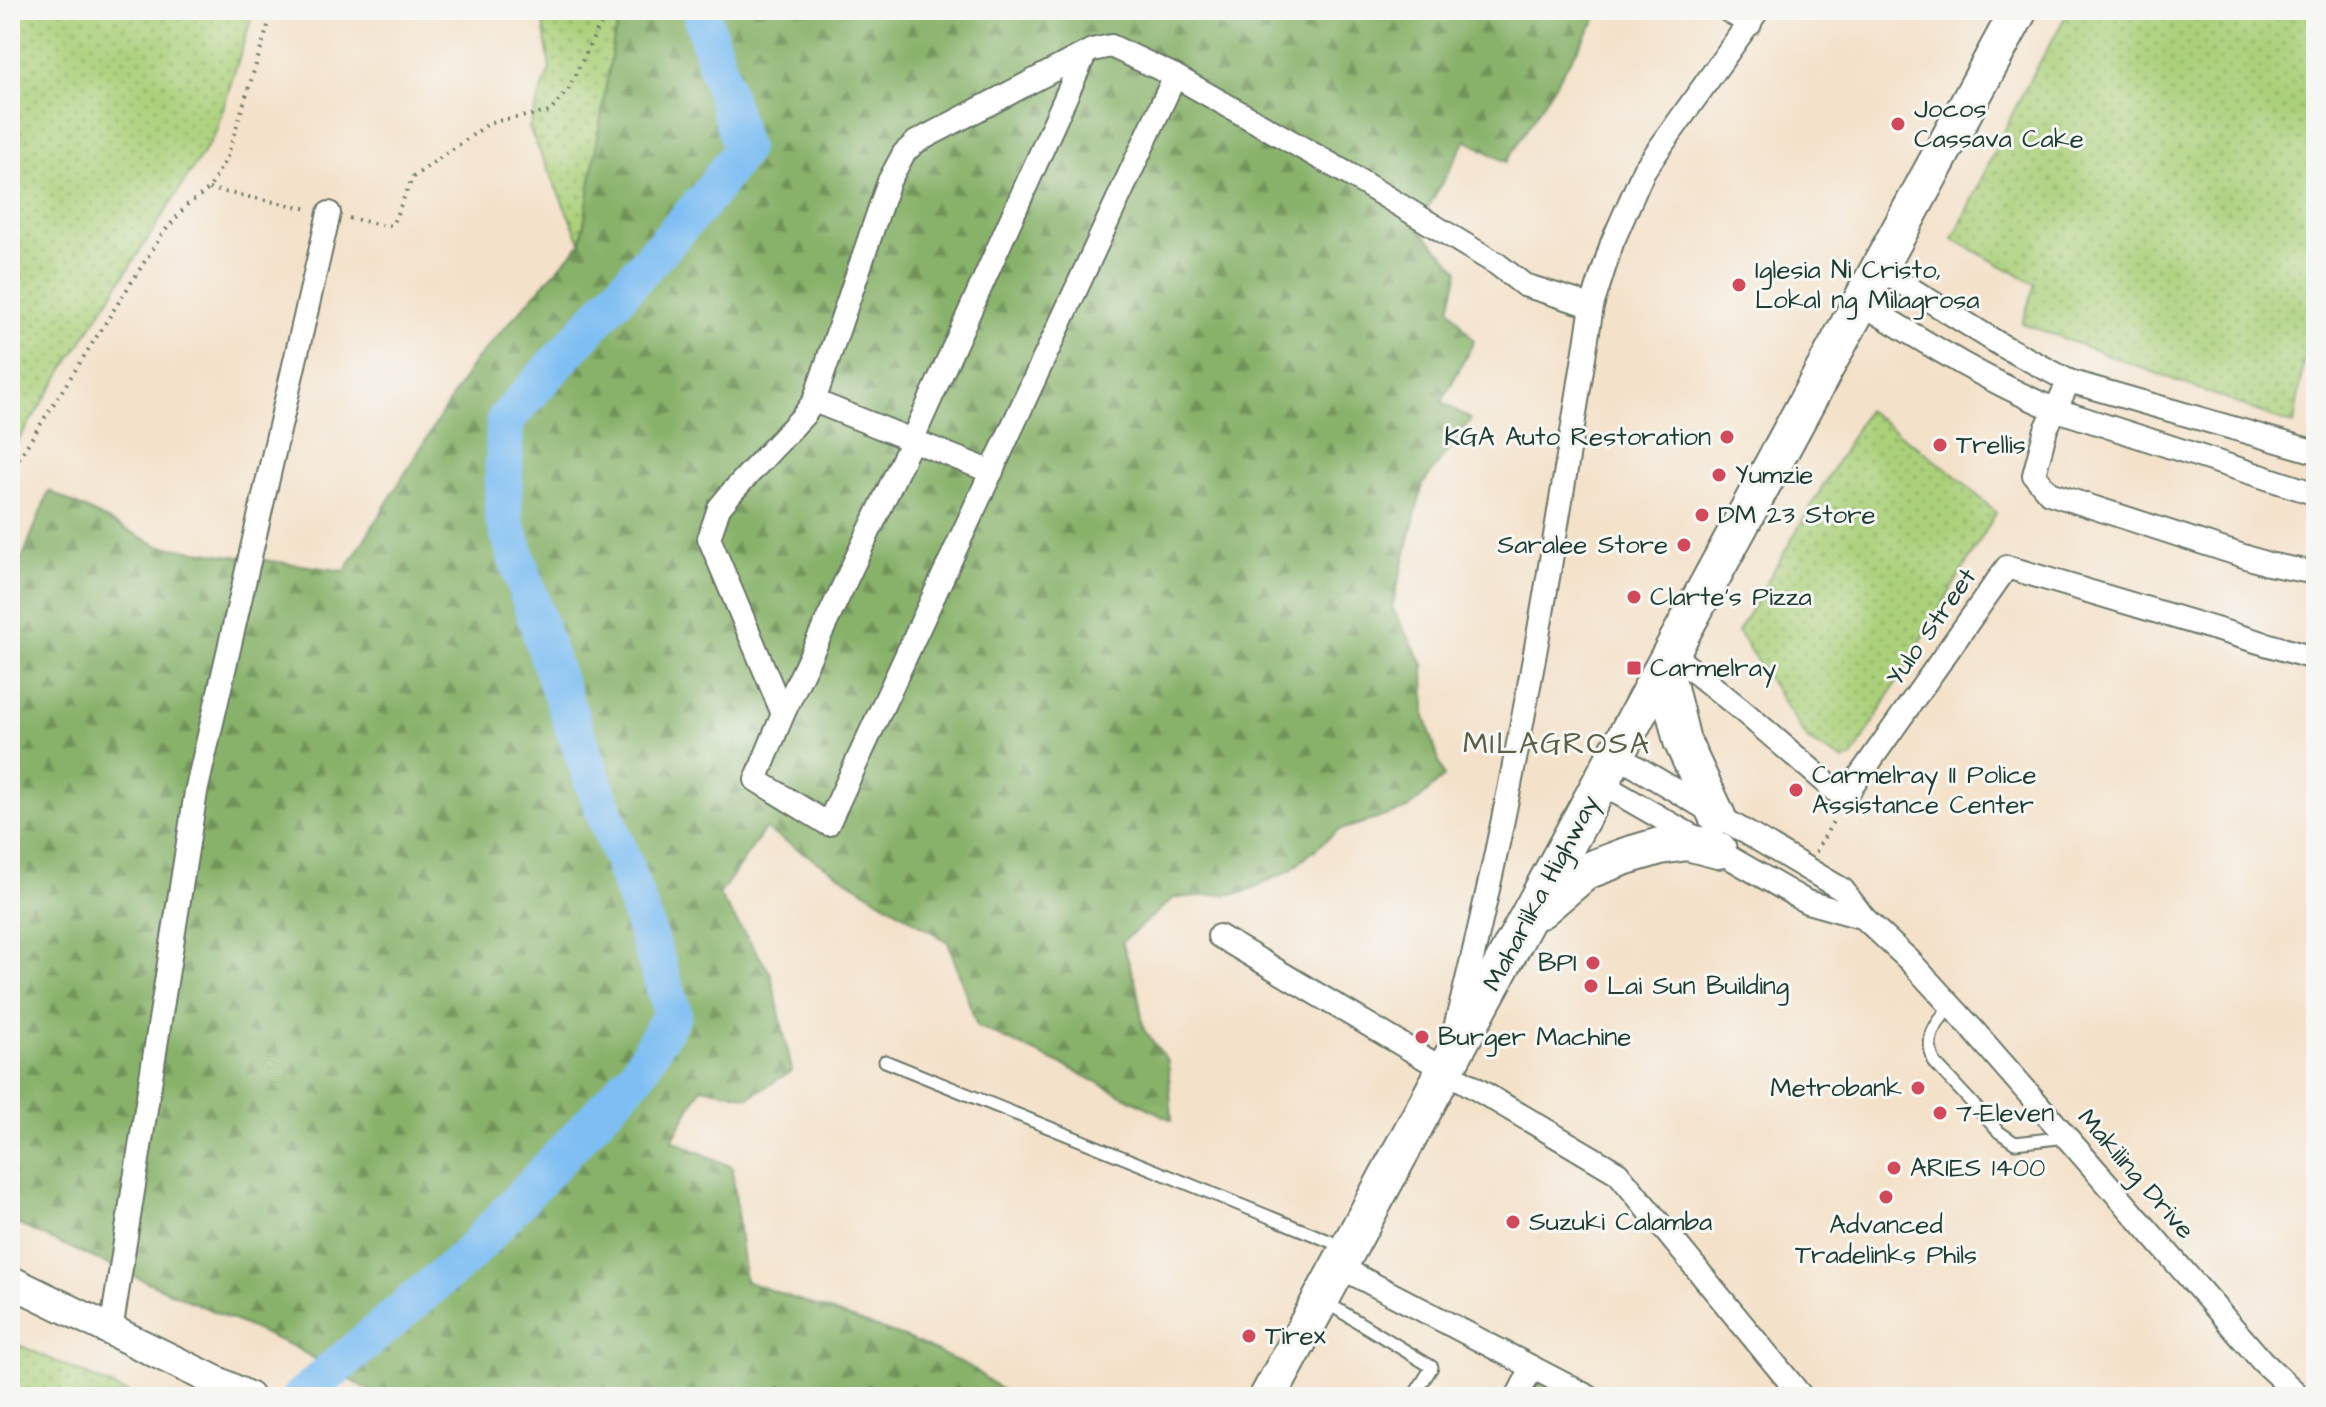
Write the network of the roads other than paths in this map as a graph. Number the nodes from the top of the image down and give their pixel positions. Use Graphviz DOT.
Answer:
graph roads {
  1 [pos="1727,10"];
  2 [pos="2019,10"];
  3 [pos="1754,17"];
  4 [pos="1085,54"];
  5 [pos="1175,76"];
  6 [pos="329,213"];
  7 [pos="1879,269"];
  8 [pos="1859,302"];
  9 [pos="1592,306"];
  10 [pos="2069,381"];
  11 [pos="814,401"];
  12 [pos="2054,409"];
  13 [pos="913,438"];
  14 [pos="2316,452"];
  15 [pos="992,472"];
  16 [pos="2316,494"];
  17 [pos="2316,573"];
  18 [pos="2316,659"];
  19 [pos="1667,660"];
  20 [pos="783,714"];
  21 [pos="1608,769"];
  22 [pos="1717,833"];
  23 [pos="1864,918"];
  24 [pos="1524,923"];
  25 [pos="1219,936"];
  26 [pos="1950,1006"];
  27 [pos="885,1061"];
  28 [pos="1444,1072"];
  29 [pos="2067,1137"];
  30 [pos="1344,1258"];
  31 [pos="10,1281"];
  32 [pos="1320,1299"];
  33 [pos="111,1331"];
  34 [pos="1532,1368"];
  35 [pos="248,1397"];
  36 [pos="1268,1397"];
  37 [pos="1413,1397"];
  38 [pos="1517,1397"];
  39 [pos="1589,1397"];
  40 [pos="1802,1397"];
  41 [pos="2300,1397"];
  1 -- 3 [label="street"];
  2 -- 7 [label="highway, Maharlika Highway"];
  3 -- 9 [label="street"];
  4 -- 5 [label="street"];
  4 -- 11 [label="street"];
  4 -- 13 [label="street"];
  5 -- 9 [label="street"];
  5 -- 15 [label="street"];
  6 -- 33 [label="street"];
  7 -- 8 [label="highway, Maharlika Highway"];
  7 -- 10 [label="street"];
  8 -- 12 [label="street"];
  8 -- 19 [label="highway, Maharlika Highway"];
  9 -- 28 [label="street"];
  10 -- 12 [label="street"];
  10 -- 14 [label="street"];
  11 -- 13 [label="street"];
  11 -- 20 [label="street"];
  12 -- 16 [label="street"];
  12 -- 17 [label="street"];
  13 -- 15 [label="street"];
  13 -- 20 [label="street"];
  15 -- 20 [label="street"];
  18 -- 19 [label="street, Yulo Street"];
  19 -- 21 [label="highway, Maharlika Highway"];
  19 -- 22 [label="highway"];
  21 -- 22 [label="street, Makiling Drive"];
  21 -- 22 [label="street, Makiling Drive"];
  21 -- 24 [label="highway, Maharlika Highway"];
  22 -- 23 [label="street, Makiling Drive"];
  22 -- 23 [label="street, Makiling Drive"];
  22 -- 24 [label="highway"];
  23 -- 26 [label="street, Makiling Drive"];
  24 -- 28 [label="highway, Maharlika Highway"];
  25 -- 28 [label="street"];
  26 -- 29 [label="street, Makiling Drive"];
  26 -- 29 [label="lane"];
  27 -- 30 [label="lane"];
  28 -- 30 [label="highway, Maharlika Highway"];
  28 -- 40 [label="street"];
  29 -- 41 [label="street, Makiling Drive"];
  30 -- 32 [label="highway, Maharlika Highway"];
  30 -- 34 [label="street"];
  31 -- 33 [label="main road"];
  32 -- 36 [label="highway, Maharlika Highway"];
  32 -- 37 [label="lane"];
  33 -- 35 [label="main road"];
  34 -- 38 [label="street"];
  34 -- 39 [label="street"];
}
